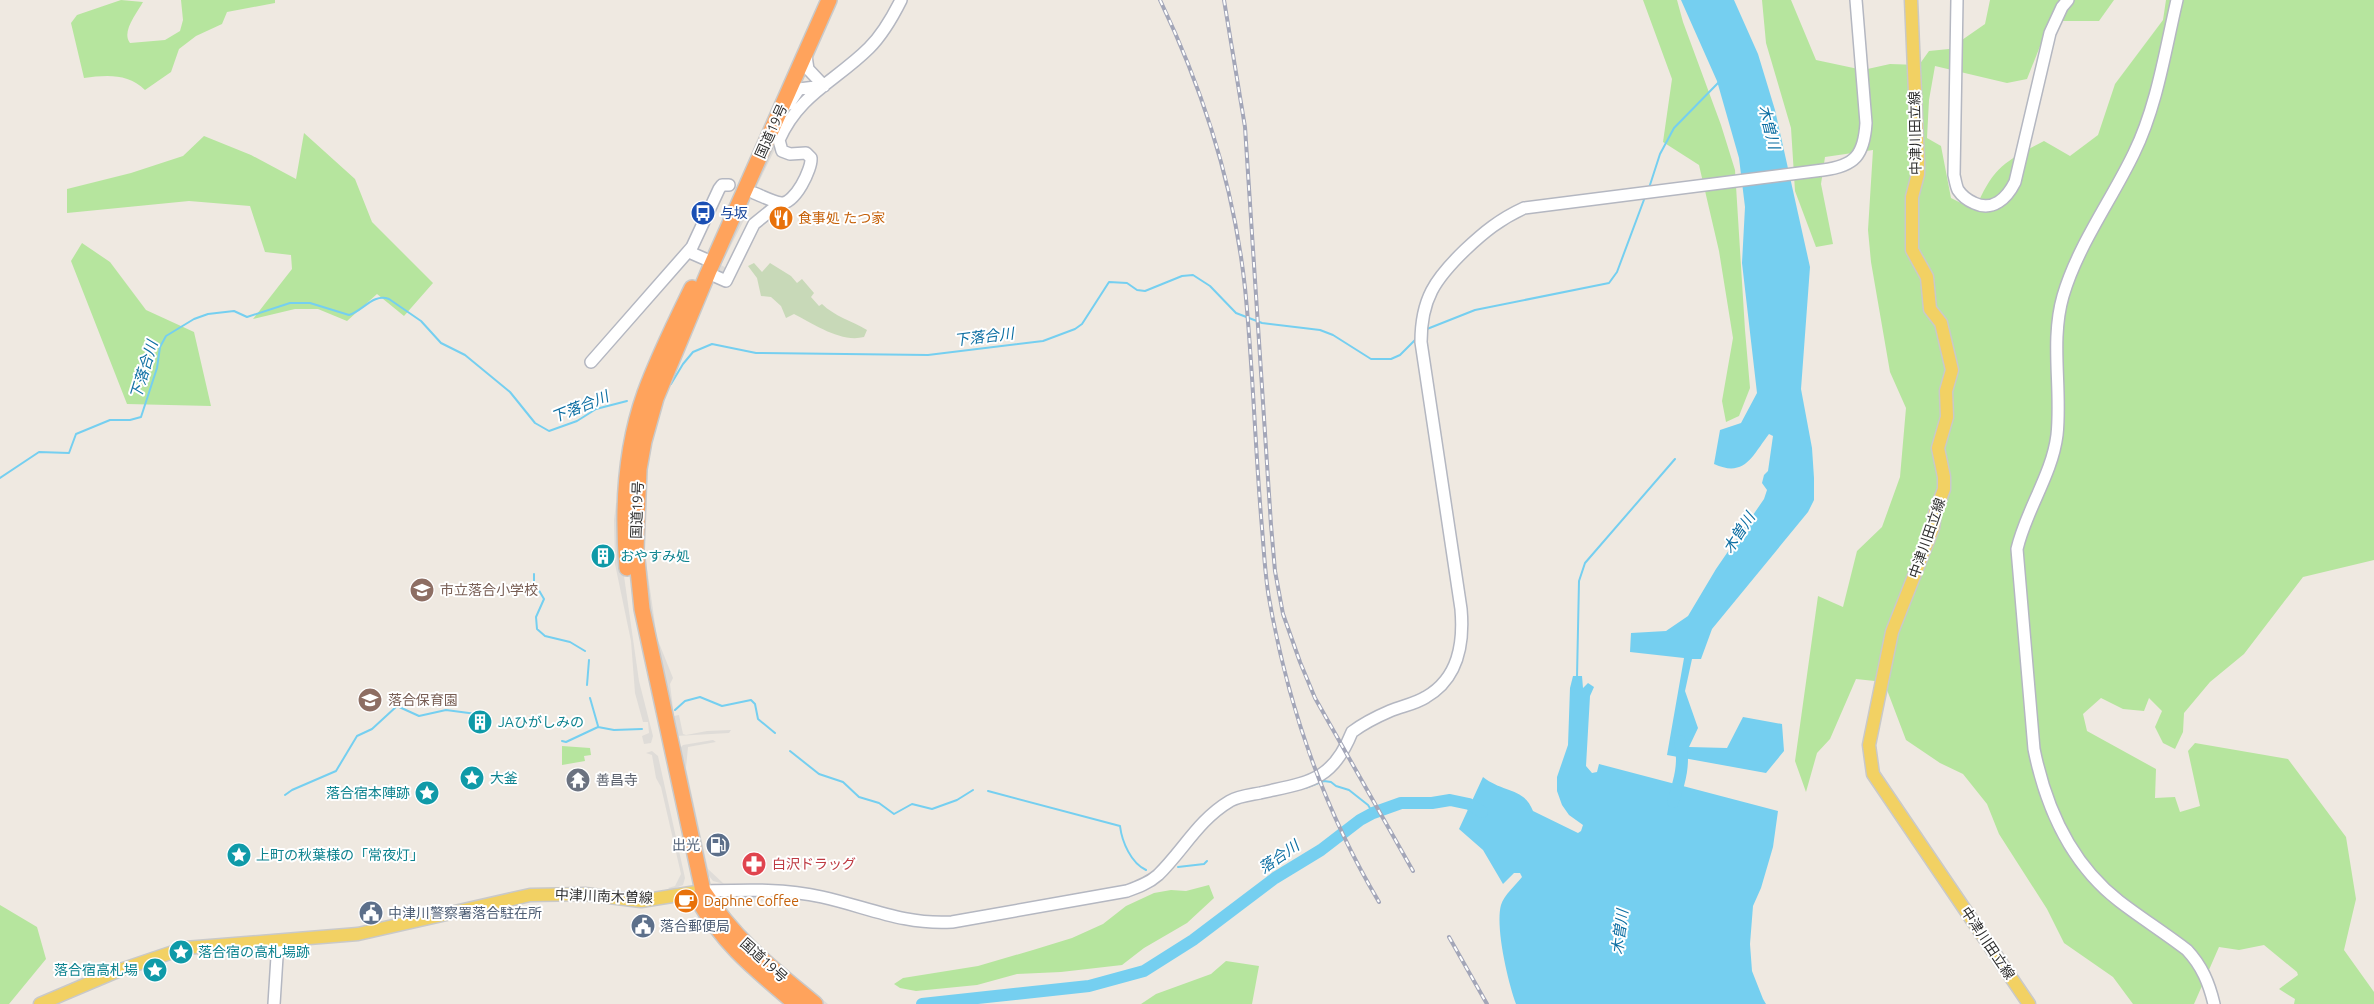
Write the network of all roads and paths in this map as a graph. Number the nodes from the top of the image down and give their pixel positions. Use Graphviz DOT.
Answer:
graph roads {
  1 [pos="820,0"];
  2 [pos="829,0"];
  3 [pos="901,0"];
  4 [pos="1856,0"];
  5 [pos="1911,0"];
  6 [pos="1957,0"];
  7 [pos="2068,0"];
  8 [pos="2177,0"];
  9 [pos="806,56"];
  10 [pos="824,86"];
  11 [pos="780,111"];
  12 [pos="729,185"];
  13 [pos="754,193"];
  14 [pos="780,203"];
  15 [pos="689,252"];
  16 [pos="707,266"];
  17 [pos="591,362"];
  18 [pos="698,892"];
  19 [pos="278,941"];
  20 [pos="814,1003"];
  21 [pos="40,1004"];
  22 [pos="274,1004"];
  23 [pos="796,1004"];
  24 [pos="2029,1004"];
  25 [pos="2214,1004"];
  1 -- 16 [label="highway, 国道19号"];
  2 -- 9 [label="highway, 国道19号"];
  3 -- 10 [label="street"];
  4 -- 18 [label="street"];
  5 -- 24 [label="main road, 中津川田立線"];
  6 -- 7 [label="street"];
  8 -- 25 [label="street"];
  9 -- 10 [label="street"];
  9 -- 11 [label="highway, 国道19号"];
  10 -- 11 [label="street"];
  10 -- 14 [label="street"];
  11 -- 16 [label="highway, 国道19号"];
  12 -- 15 [label="street"];
  13 -- 14 [label="street"];
  14 -- 16 [label="street"];
  15 -- 16 [label="street"];
  15 -- 17 [label="street"];
  16 -- 18 [label="highway, 国道19号"];
  18 -- 19 [label="main road, 中津川南木曽線"];
  18 -- 20 [label="highway, 国道19号"];
  18 -- 23 [label="highway, 国道19号"];
  19 -- 21 [label="main road, 中津川南木曽線"];
  19 -- 22 [label="street"];
}
